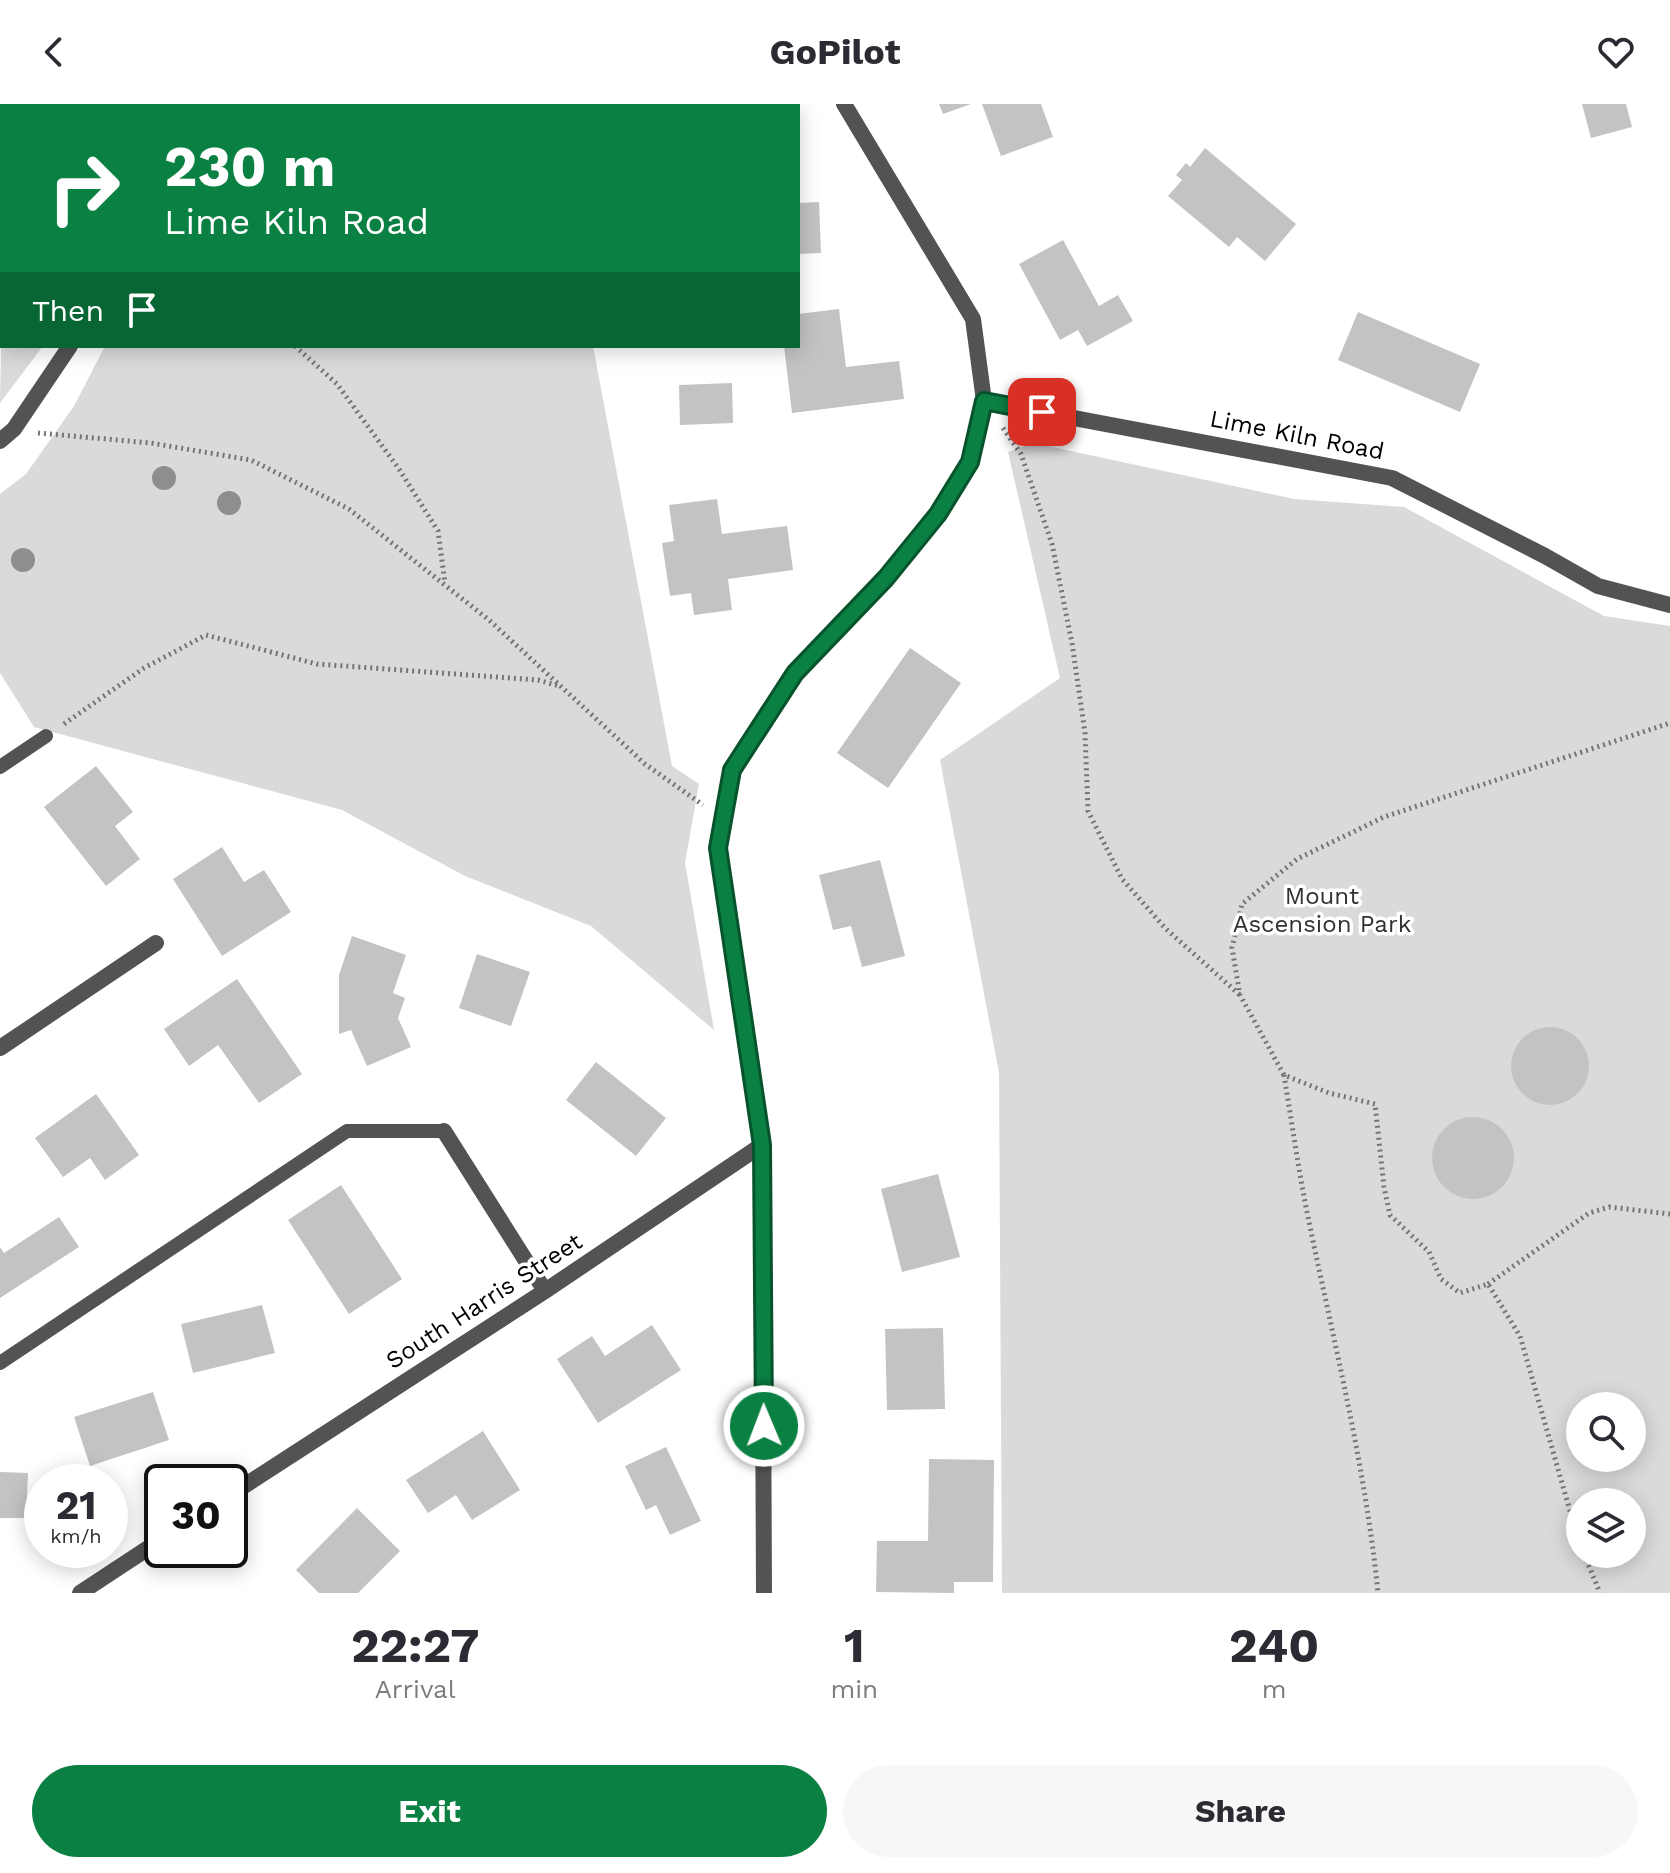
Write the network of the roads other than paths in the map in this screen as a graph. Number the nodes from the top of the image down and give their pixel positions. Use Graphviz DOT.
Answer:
graph roads {
  1 [pos="844,104"];
  2 [pos="69,348"];
  3 [pos="984,401"];
  4 [pos="0,441"];
  5 [pos="1670,605"];
  6 [pos="46,736"];
  7 [pos="0,767"];
  8 [pos="156,943"];
  9 [pos="0,1048"];
  10 [pos="444,1131"];
  11 [pos="762,1145"];
  12 [pos="545,1291"];
  13 [pos="0,1363"];
  14 [pos="248,1483"];
  15 [pos="144,1551"];
  16 [pos="80,1593"];
  17 [pos="764,1593"];
  1 -- 3 [label="street"];
  2 -- 4 [label="street"];
  3 -- 5 [label="street, Lime Kiln Road"];
  3 -- 11 [label="street"];
  6 -- 7 [label="lane"];
  8 -- 9 [label="street"];
  10 -- 12 [label="street"];
  10 -- 13 [label="lane"];
  11 -- 12 [label="street, South Harris Street"];
  11 -- 17 [label="street"];
  12 -- 14 [label="street, South Harris Street"];
  15 -- 16 [label="street"];
}
